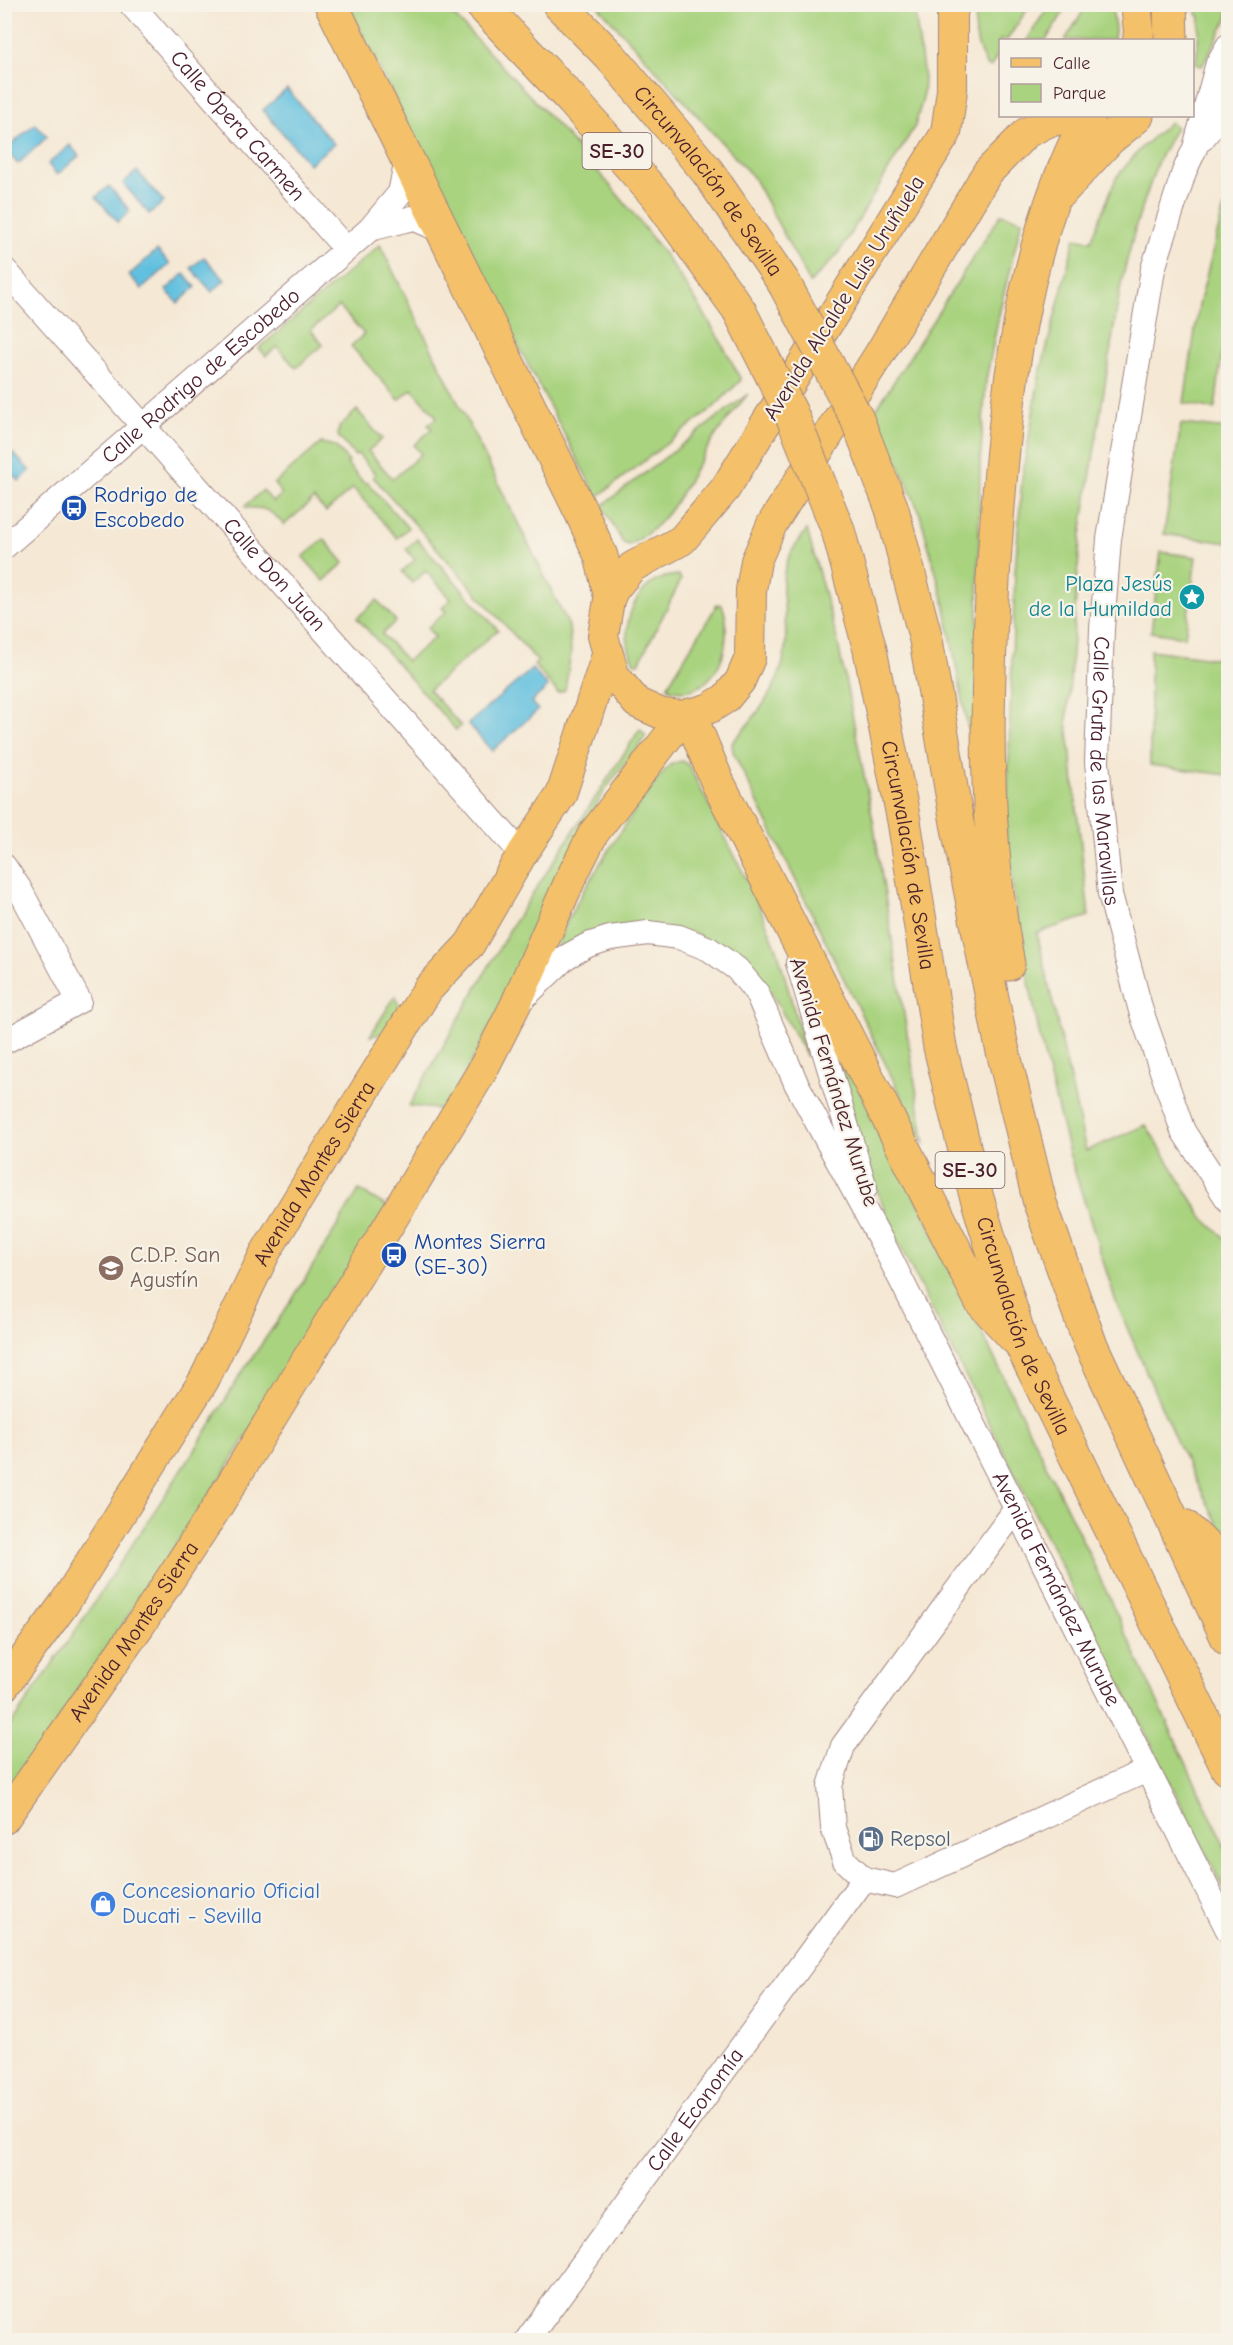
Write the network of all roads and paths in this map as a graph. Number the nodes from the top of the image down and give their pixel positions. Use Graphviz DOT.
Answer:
graph roads {
  1 [pos="131,4"];
  2 [pos="331,4"];
  3 [pos="481,4"];
  4 [pos="560,4"];
  5 [pos="955,4"];
  6 [pos="1170,4"];
  7 [pos="1137,6"];
  8 [pos="1138,39"];
  9 [pos="1171,39"];
  10 [pos="1228,46"];
  11 [pos="1228,106"];
  12 [pos="1072,117"];
  13 [pos="1088,117"];
  14 [pos="1136,117"];
  15 [pos="1195,147"];
  16 [pos="408,156"];
  17 [pos="1053,201"];
  18 [pos="370,229"];
  19 [pos="443,231"];
  20 [pos="345,248"];
  21 [pos="4,269"];
  22 [pos="143,426"];
  23 [pos="4,547"];
  24 [pos="610,594"];
  25 [pos="607,656"];
  26 [pos="687,715"];
  27 [pos="522,854"];
  28 [pos="4,867"];
  29 [pos="784,916"];
  30 [pos="757,993"];
  31 [pos="515,1006"];
  32 [pos="4,1041"];
  33 [pos="1001,1043"];
  34 [pos="1228,1200"];
  35 [pos="885,1248"];
  36 [pos="1022,1346"];
  37 [pos="1165,1507"];
  38 [pos="1016,1509"];
  39 [pos="1228,1576"];
  40 [pos="1228,1639"];
  41 [pos="4,1686"];
  42 [pos="1228,1769"];
  43 [pos="1147,1770"];
  44 [pos="4,1820"];
  45 [pos="864,1879"];
  46 [pos="1228,1930"];
  47 [pos="527,2340"];
  1 -- 20 [label="street, Calle Ópera Carmen"];
  2 -- 16 [label="highway"];
  3 -- 36 [label="highway, Circunvalación de Sevilla / SE-30, bridge"];
  4 -- 33 [label="highway, Circunvalación de Sevilla / SE-30, bridge"];
  5 -- 24 [label="main road, Avenida Alcalde Luis Uruñuela"];
  6 -- 9 [label="highway"];
  7 -- 8 [label="main road"];
  10 -- 15 [label="street"];
  11 -- 15 [label="street"];
  12 -- 26 [label="main road"];
  13 -- 17 [label="highway"];
  14 -- 17 [label="highway"];
  15 -- 34 [label="street, Calle Gruta de las Maravillas"];
  16 -- 18 [label="street, Calle Rodrigo de Escobedo"];
  16 -- 19 [label="highway"];
  17 -- 33 [label="highway"];
  18 -- 19 [label="street, Calle Rodrigo de Escobedo"];
  18 -- 20 [label="street, Calle Rodrigo de Escobedo"];
  19 -- 24 [label="highway"];
  20 -- 22 [label="street, Calle Rodrigo de Escobedo"];
  21 -- 22 [label="street, Calle Don Juan"];
  22 -- 23 [label="street, Calle Rodrigo de Escobedo"];
  22 -- 27 [label="street, Calle Don Juan"];
  24 -- 25 [label="main road"];
  25 -- 26 [label="main road"];
  25 -- 27 [label="main road, Avenida Montes Sierra"];
  26 -- 29 [label="highway"];
  26 -- 31 [label="main road, Avenida Montes Sierra"];
  27 -- 41 [label="main road, Avenida Montes Sierra"];
  28 -- 32 [label="street"];
  29 -- 35 [label="street, Avenida Fernández Murube"];
  29 -- 36 [label="highway"];
  30 -- 31 [label="street, Avenida Montes Sierra"];
  30 -- 35 [label="street, Avenida Fernández Murube"];
  31 -- 44 [label="main road, Avenida Montes Sierra"];
  33 -- 37 [label="highway, Circunvalación de Sevilla / SE-30"];
  35 -- 38 [label="street, Avenida Fernández Murube"];
  36 -- 42 [label="highway, Circunvalación de Sevilla / SE-30"];
  37 -- 39 [label="highway"];
  37 -- 40 [label="highway, Circunvalación de Sevilla / SE-30"];
  38 -- 43 [label="street, Avenida Fernández Murube"];
  38 -- 45 [label="street"];
  43 -- 45 [label="street"];
  43 -- 46 [label="street, Avenida Fernández Murube"];
  45 -- 47 [label="street, Calle Economía"];
}
